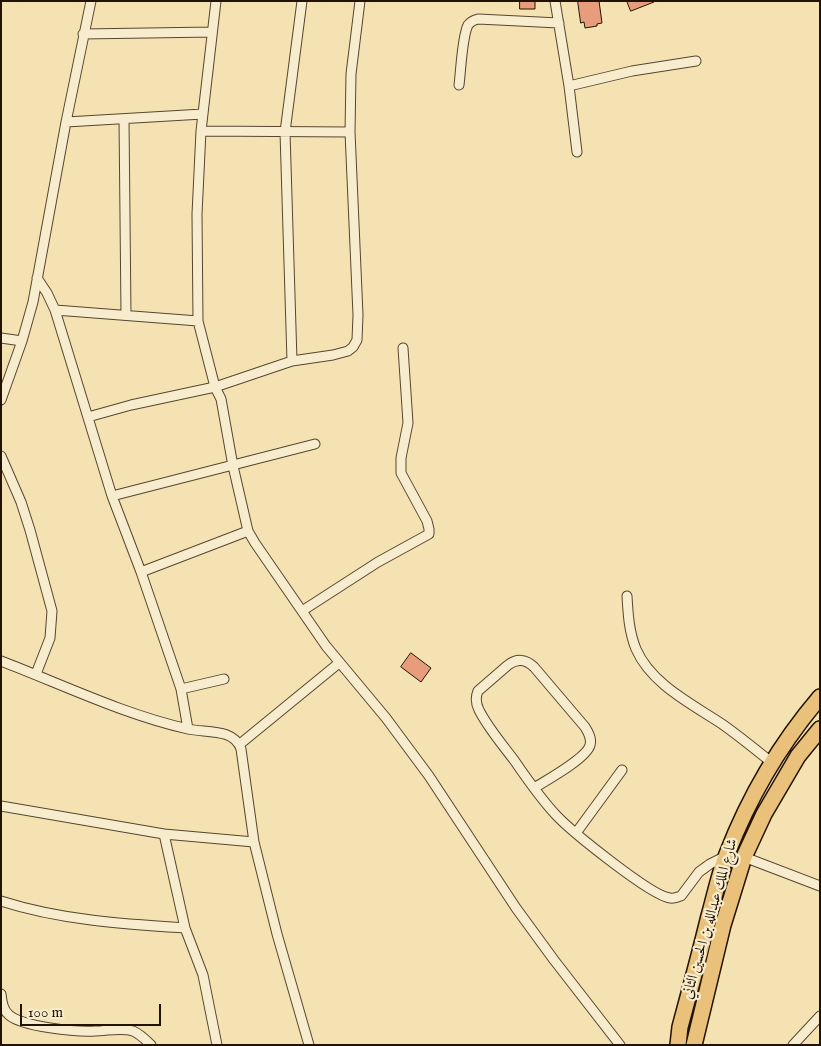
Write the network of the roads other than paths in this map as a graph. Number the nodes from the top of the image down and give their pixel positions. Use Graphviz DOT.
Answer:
graph roads {
  1 [pos="90,1"];
  2 [pos="216,1"];
  3 [pos="302,1"];
  4 [pos="360,1"];
  5 [pos="555,1"];
  6 [pos="559,23"];
  7 [pos="212,32"];
  8 [pos="83,34"];
  9 [pos="696,61"];
  10 [pos="459,85"];
  11 [pos="569,86"];
  12 [pos="203,114"];
  13 [pos="124,119"];
  14 [pos="66,122"];
  15 [pos="201,131"];
  16 [pos="285,132"];
  17 [pos="350,132"];
  18 [pos="577,152"];
  19 [pos="37,278"];
  20 [pos="55,310"];
  21 [pos="126,315"];
  22 [pos="198,321"];
  23 [pos="1,338"];
  24 [pos="22,341"];
  25 [pos="403,348"];
  26 [pos="292,361"];
  27 [pos="215,387"];
  28 [pos="1,400"];
  29 [pos="88,417"];
  30 [pos="314,444"];
  31 [pos="1,456"];
  32 [pos="233,466"];
  33 [pos="112,496"];
  34 [pos="248,531"];
  35 [pos="141,572"];
  36 [pos="627,596"];
  37 [pos="302,611"];
  38 [pos="1,660"];
  39 [pos="339,662"];
  40 [pos="36,674"];
  41 [pos="224,678"];
  42 [pos="181,689"];
  43 [pos="820,698"];
  44 [pos="188,729"];
  45 [pos="820,729"];
  46 [pos="240,744"];
  47 [pos="771,762"];
  48 [pos="622,770"];
  49 [pos="534,788"];
  50 [pos="1,806"];
  51 [pos="164,834"];
  52 [pos="576,834"];
  53 [pos="254,842"];
  54 [pos="726,856"];
  55 [pos="744,857"];
  56 [pos="820,886"];
  57 [pos="1,901"];
  58 [pos="185,928"];
  59 [pos="1,994"];
  60 [pos="820,1016"];
  61 [pos="151,1045"];
  62 [pos="217,1045"];
  63 [pos="309,1045"];
  64 [pos="620,1045"];
  65 [pos="678,1045"];
  66 [pos="694,1045"];
  67 [pos="793,1045"];
  1 -- 8 [label="street"];
  2 -- 7 [label="street"];
  3 -- 16 [label="street"];
  4 -- 17 [label="street"];
  5 -- 6 [label="street"];
  6 -- 10 [label="street"];
  6 -- 11 [label="street"];
  7 -- 8 [label="street"];
  7 -- 12 [label="street"];
  8 -- 14 [label="street"];
  9 -- 11 [label="street"];
  11 -- 18 [label="street"];
  12 -- 13 [label="street"];
  12 -- 15 [label="street"];
  13 -- 14 [label="street"];
  13 -- 21 [label="street"];
  14 -- 19 [label="street"];
  15 -- 16 [label="street"];
  15 -- 22 [label="street"];
  16 -- 17 [label="street"];
  16 -- 26 [label="street"];
  17 -- 26 [label="street"];
  19 -- 20 [label="street"];
  19 -- 24 [label="street"];
  20 -- 21 [label="street"];
  20 -- 29 [label="street"];
  21 -- 22 [label="street"];
  22 -- 27 [label="street"];
  23 -- 24 [label="street"];
  24 -- 28 [label="street"];
  25 -- 37 [label="street"];
  26 -- 27 [label="street"];
  27 -- 29 [label="street"];
  27 -- 32 [label="street"];
  29 -- 33 [label="street"];
  30 -- 32 [label="street"];
  31 -- 40 [label="street"];
  32 -- 33 [label="street"];
  32 -- 34 [label="street"];
  33 -- 35 [label="street"];
  34 -- 35 [label="street"];
  34 -- 37 [label="street"];
  35 -- 42 [label="street"];
  36 -- 47 [label="street"];
  37 -- 39 [label="street"];
  38 -- 40 [label="street"];
  39 -- 46 [label="street"];
  39 -- 64 [label="street"];
  40 -- 44 [label="street"];
  41 -- 42 [label="street"];
  42 -- 44 [label="street"];
  43 -- 47 [label="highway, شارع الملك عبدالله بن الحسين الثاني"];
  44 -- 46 [label="street"];
  45 -- 55 [label="highway, شارع الملك عبدالله بن الحسين الثاني"];
  46 -- 53 [label="street"];
  47 -- 54 [label="highway, شارع الملك عبدالله بن الحسين الثاني"];
  48 -- 52 [label="street"];
  49 -- 49 [label="street"];
  49 -- 52 [label="street"];
  50 -- 51 [label="street"];
  51 -- 53 [label="street"];
  51 -- 58 [label="street"];
  52 -- 54 [label="street"];
  53 -- 63 [label="street"];
  54 -- 65 [label="highway, شارع الملك عبدالله بن الحسين الثاني"];
  55 -- 56 [label="street"];
  55 -- 66 [label="highway, شارع الملك عبدالله بن الحسين الثاني"];
  57 -- 58 [label="street"];
  58 -- 62 [label="street"];
  59 -- 61 [label="street"];
  60 -- 67 [label="street"];
}
